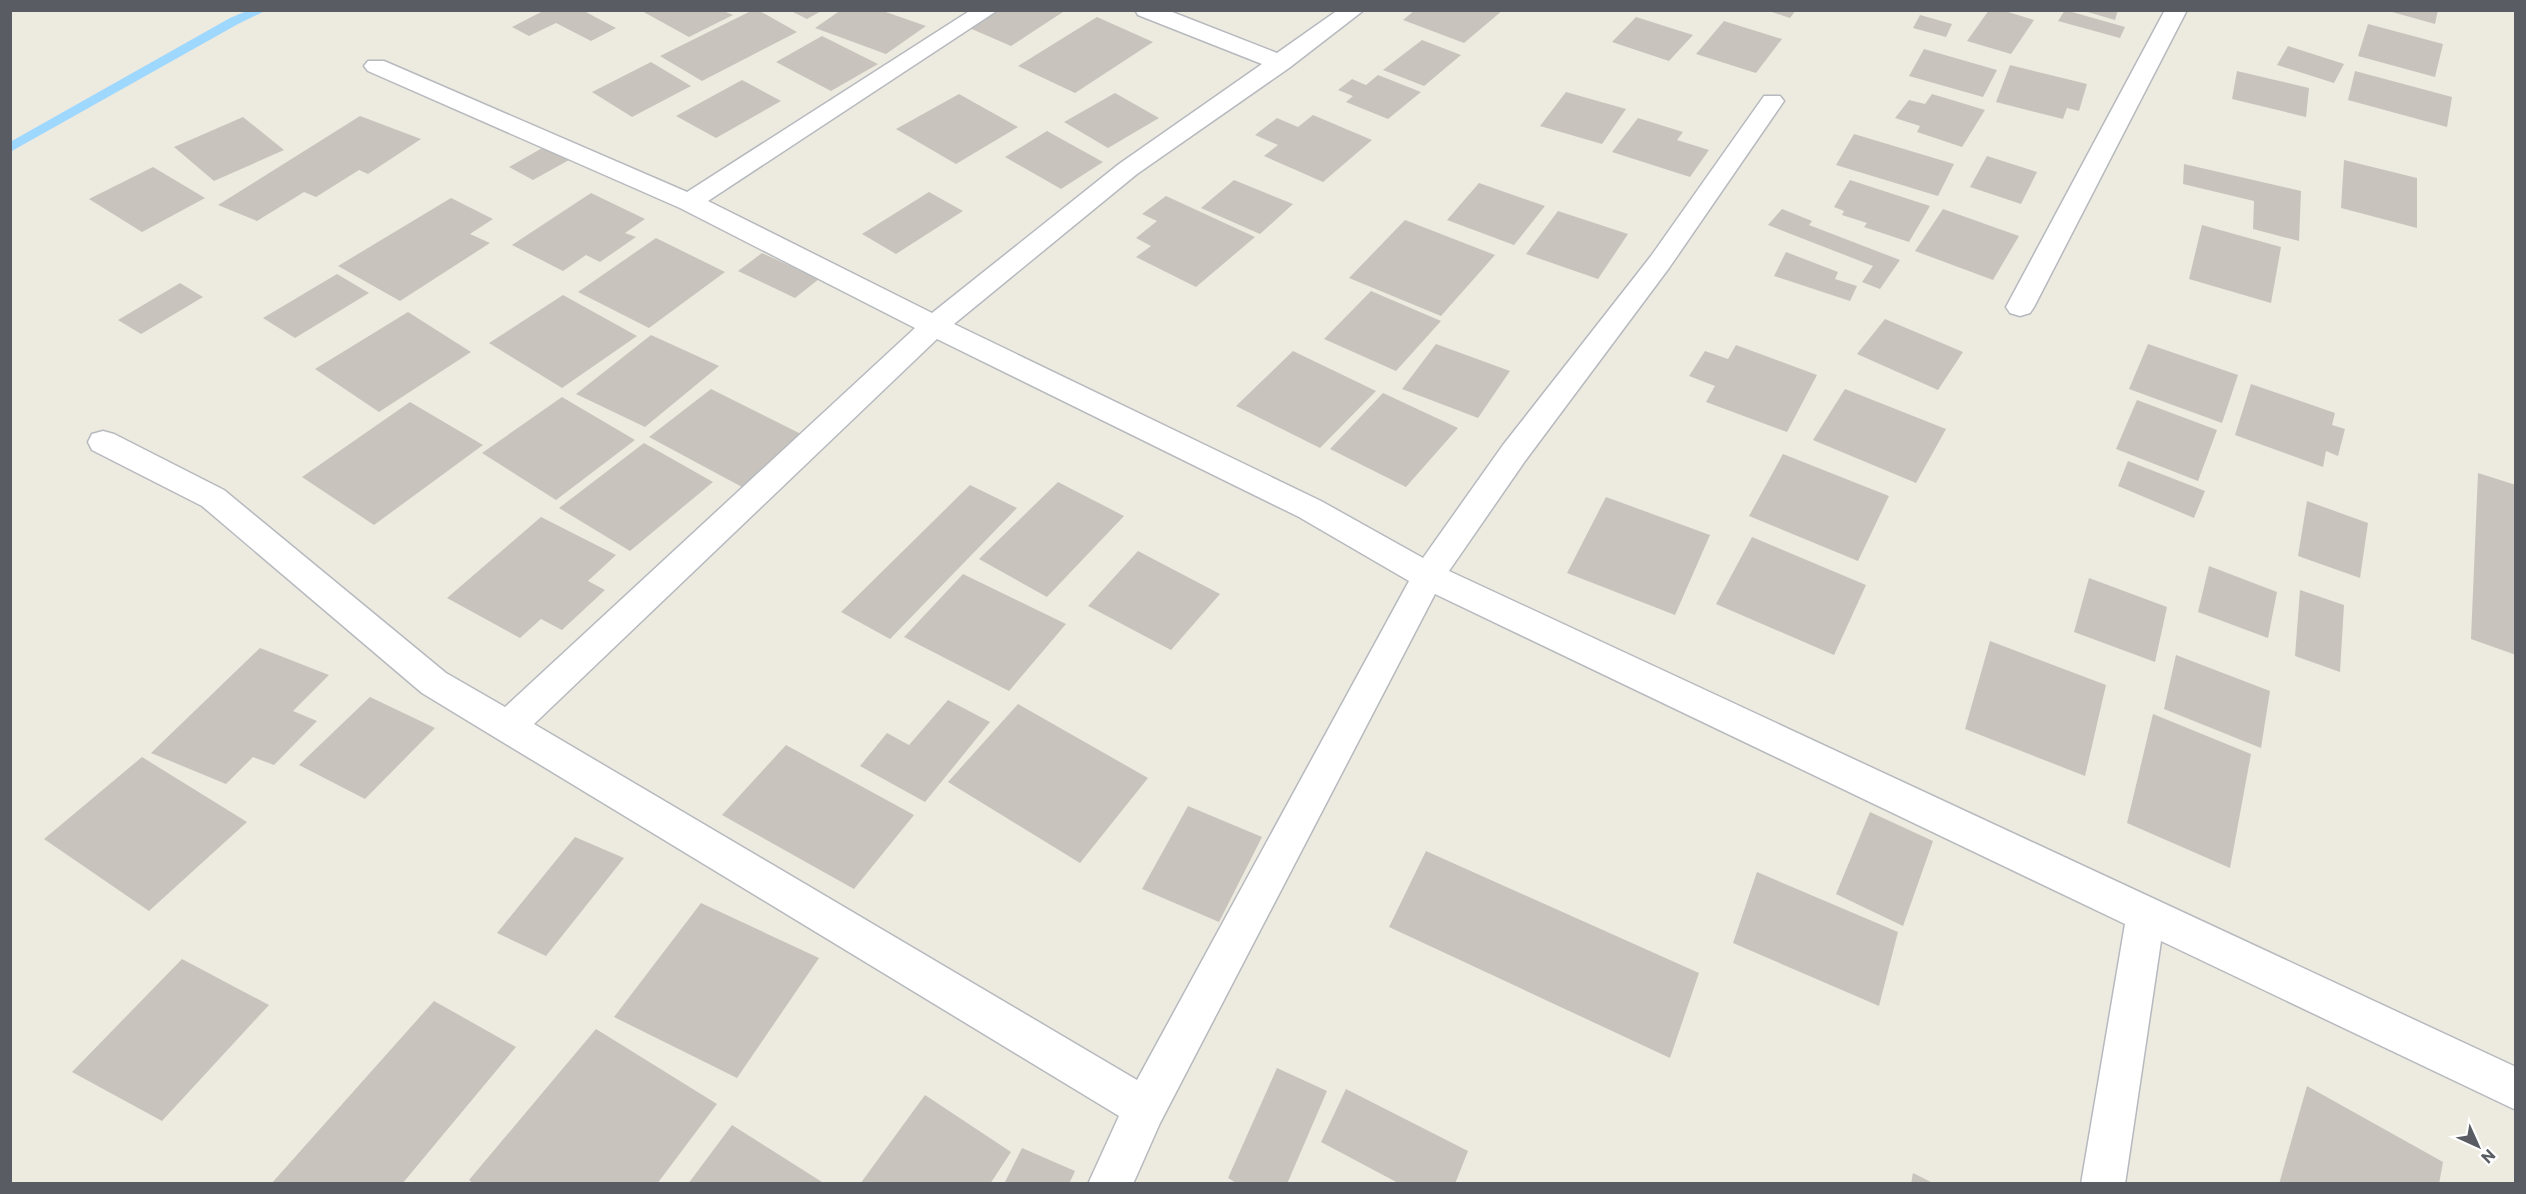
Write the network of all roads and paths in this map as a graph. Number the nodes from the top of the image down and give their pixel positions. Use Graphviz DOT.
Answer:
graph roads {
  1 [pos="987,10"];
  2 [pos="1146,10"];
  3 [pos="1353,10"];
  4 [pos="2176,10"];
  5 [pos="1281,63"];
  6 [pos="376,66"];
  7 [pos="1772,101"];
  8 [pos="689,202"];
  9 [pos="2020,307"];
  10 [pos="934,326"];
  11 [pos="103,442"];
  12 [pos="1428,576"];
  13 [pos="506,728"];
  14 [pos="2146,915"];
  15 [pos="2516,1089"];
  16 [pos="1145,1108"];
  17 [pos="1110,1184"];
  18 [pos="2103,1184"];
  1 -- 8 [label="street"];
  2 -- 5 [label="street"];
  3 -- 5 [label="street"];
  4 -- 9 [label="street"];
  5 -- 10 [label="street"];
  6 -- 8 [label="street"];
  7 -- 12 [label="street"];
  8 -- 10 [label="street"];
  10 -- 12 [label="street"];
  10 -- 13 [label="street"];
  11 -- 13 [label="street"];
  12 -- 14 [label="street"];
  12 -- 16 [label="street"];
  13 -- 16 [label="street"];
  14 -- 15 [label="street"];
  14 -- 18 [label="street"];
  16 -- 17 [label="street"];
}
